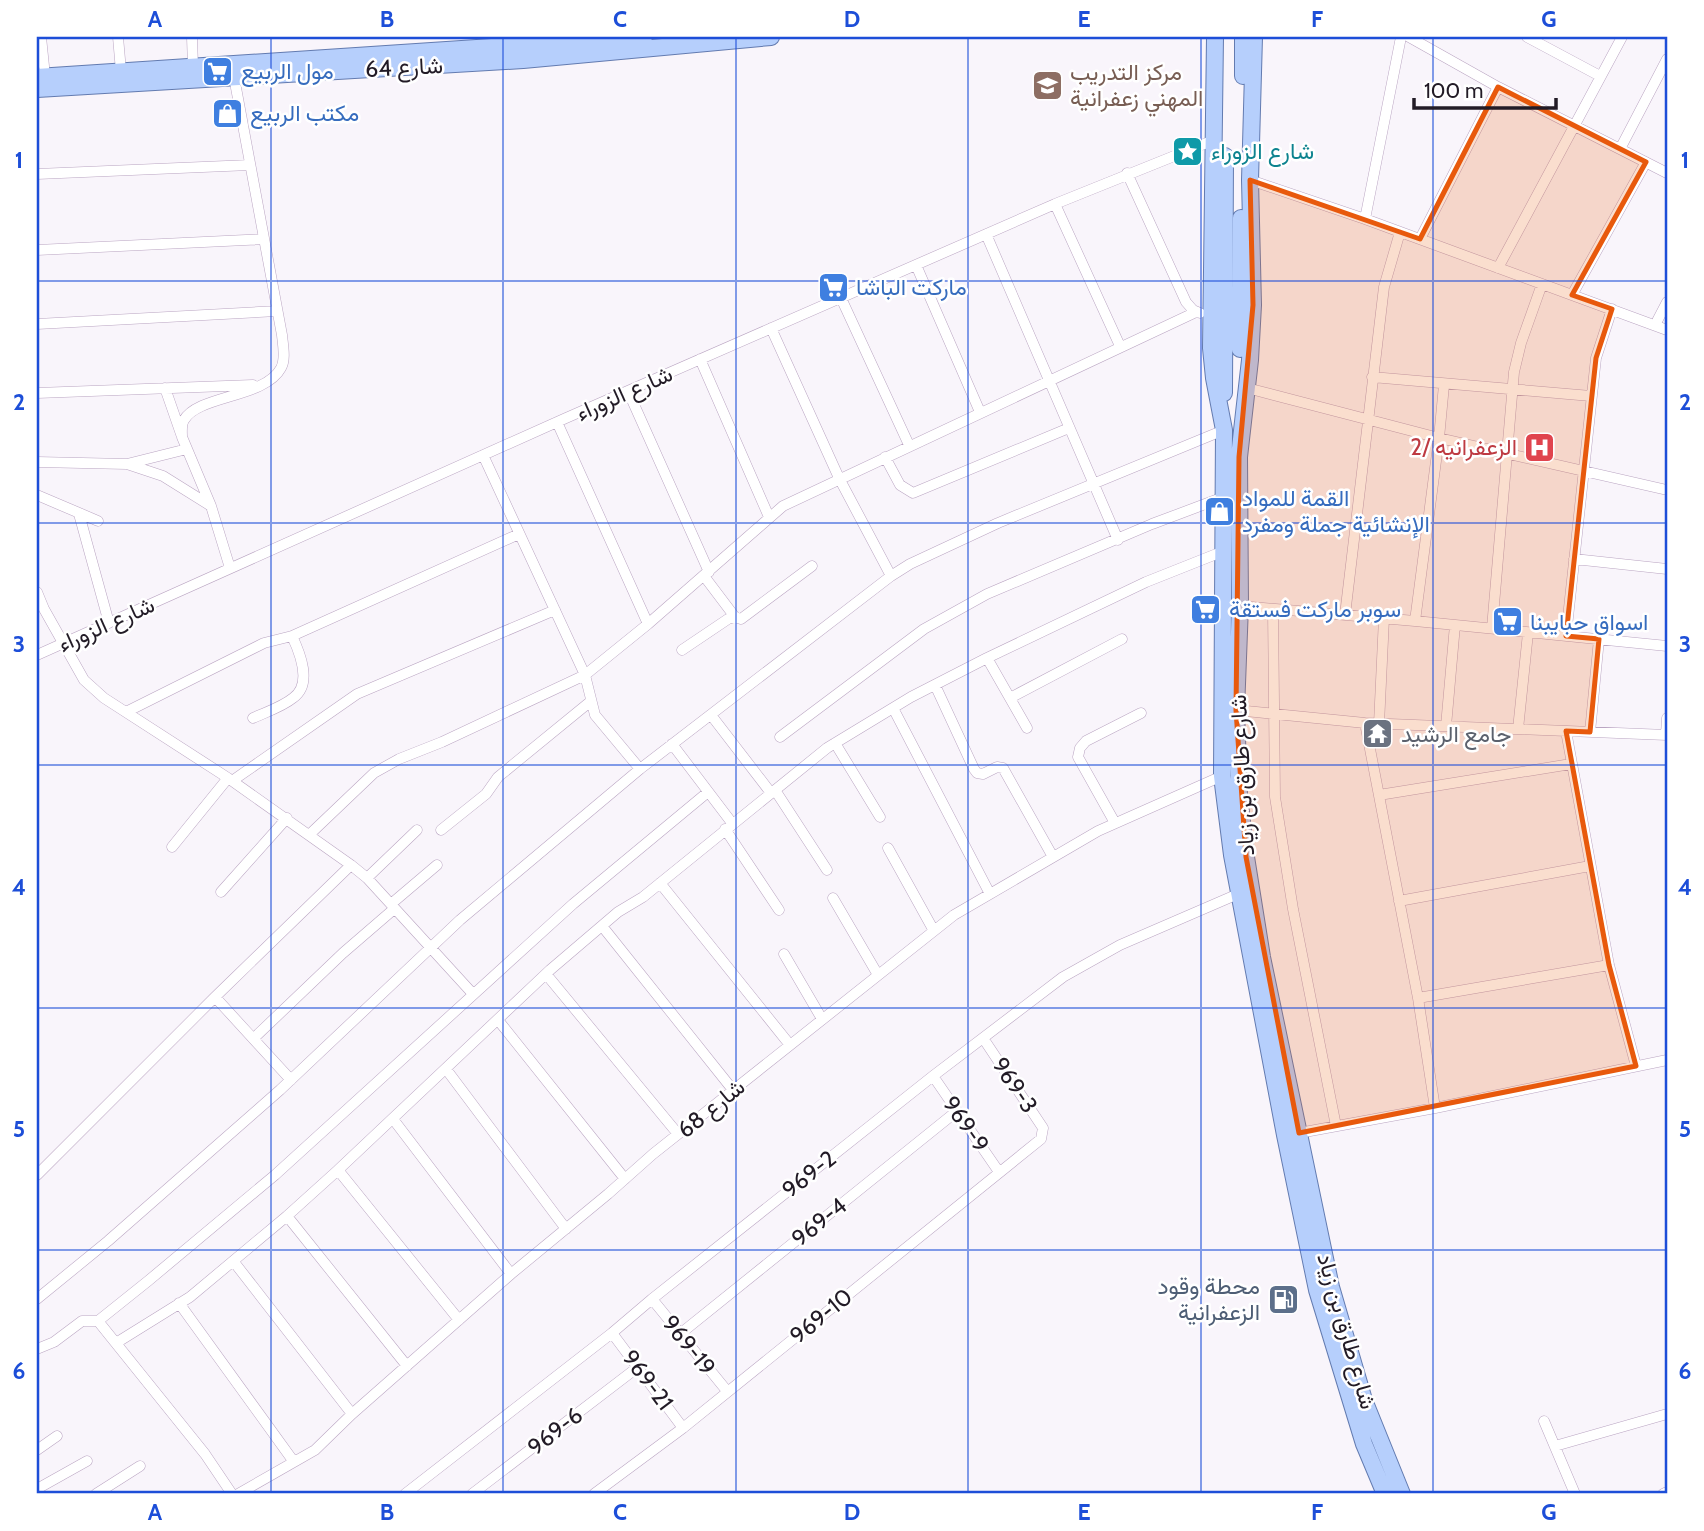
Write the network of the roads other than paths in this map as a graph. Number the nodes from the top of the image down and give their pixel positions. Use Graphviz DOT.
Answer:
graph roads {
  1 [pos="41,37"];
  2 [pos="118,37"];
  3 [pos="192,37"];
  4 [pos="644,37"];
  5 [pos="771,37"];
  6 [pos="1222,37"];
  7 [pos="1247,37"];
  8 [pos="1401,37"];
  9 [pos="1409,37"];
  10 [pos="1527,37"];
  11 [pos="1622,37"];
  12 [pos="595,39"];
  13 [pos="490,43"];
  14 [pos="1667,60"];
  15 [pos="193,67"];
  16 [pos="121,71"];
  17 [pos="1600,76"];
  18 [pos="234,77"];
  19 [pos="39,81"];
  20 [pos="1498,87"];
  21 [pos="1574,126"];
  22 [pos="1214,140"];
  23 [pos="1620,149"];
  24 [pos="1646,162"];
  25 [pos="250,165"];
  26 [pos="1127,173"];
  27 [pos="1667,173"];
  28 [pos="37,174"];
  29 [pos="1250,180"];
  30 [pos="1055,204"];
  31 [pos="1365,219"];
  32 [pos="1401,232"];
  33 [pos="986,234"];
  34 [pos="264,239"];
  35 [pos="1420,239"];
  36 [pos="37,250"];
  37 [pos="916,265"];
  38 [pos="1498,268"];
  39 [pos="1542,284"];
  40 [pos="1572,295"];
  41 [pos="841,298"];
  42 [pos="1667,302"];
  43 [pos="1612,309"];
  44 [pos="277,311"];
  45 [pos="1204,314"];
  46 [pos="37,324"];
  47 [pos="1655,325"];
  48 [pos="771,328"];
  49 [pos="1667,330"];
  50 [pos="1120,346"];
  51 [pos="700,359"];
  52 [pos="1371,377"];
  53 [pos="1049,379"];
  54 [pos="262,385"];
  55 [pos="1444,385"];
  56 [pos="165,388"];
  57 [pos="1247,388"];
  58 [pos="628,391"];
  59 [pos="1514,391"];
  60 [pos="37,393"];
  61 [pos="1591,396"];
  62 [pos="980,412"];
  63 [pos="1367,418"];
  64 [pos="557,422"];
  65 [pos="1069,428"];
  66 [pos="1224,430"];
  67 [pos="181,436"];
  68 [pos="1439,438"];
  69 [pos="909,445"];
  70 [pos="187,449"];
  71 [pos="1509,453"];
  72 [pos="483,455"];
  73 [pos="885,457"];
  74 [pos="1240,457"];
  75 [pos="37,461"];
  76 [pos="127,464"];
  77 [pos="1583,470"];
  78 [pos="839,478"];
  79 [pos="1093,484"];
  80 [pos="1667,490"];
  81 [pos="37,495"];
  82 [pos="1224,497"];
  83 [pos="211,506"];
  84 [pos="79,514"];
  85 [pos="769,517"];
  86 [pos="98,521"];
  87 [pos="519,534"];
  88 [pos="1118,540"];
  89 [pos="1224,551"];
  90 [pos="1574,559"];
  91 [pos="812,566"];
  92 [pos="230,568"];
  93 [pos="1667,569"];
  94 [pos="707,574"];
  95 [pos="891,576"];
  96 [pos="37,592"];
  97 [pos="1240,606"];
  98 [pos="1273,609"];
  99 [pos="555,610"];
  100 [pos="1345,615"];
  101 [pos="735,617"];
  102 [pos="1384,618"];
  103 [pos="1415,621"];
  104 [pos="109,623"];
  105 [pos="648,624"];
  106 [pos="1455,625"];
  107 [pos="1492,628"];
  108 [pos="1528,633"];
  109 [pos="292,636"];
  110 [pos="1566,636"];
  111 [pos="1122,639"];
  112 [pos="1599,639"];
  113 [pos="63,643"];
  114 [pos="1667,646"];
  115 [pos="682,650"];
  116 [pos="37,655"];
  117 [pos="987,658"];
  118 [pos="585,675"];
  119 [pos="935,685"];
  120 [pos="1010,698"];
  121 [pos="591,701"];
  122 [pos="893,708"];
  123 [pos="1236,710"];
  124 [pos="126,712"];
  125 [pos="1141,713"];
  126 [pos="1274,714"];
  127 [pos="711,715"];
  128 [pos="253,718"];
  129 [pos="1667,718"];
  130 [pos="1365,723"];
  131 [pos="1379,724"];
  132 [pos="1446,726"];
  133 [pos="1027,728"];
  134 [pos="1518,729"];
  135 [pos="1566,731"];
  136 [pos="1590,732"];
  137 [pos="1667,735"];
  138 [pos="780,737"];
  139 [pos="835,743"];
  140 [pos="672,744"];
  141 [pos="1571,764"];
  142 [pos="640,769"];
  143 [pos="1222,776"];
  144 [pos="230,780"];
  145 [pos="773,791"];
  146 [pos="708,792"];
  147 [pos="1379,795"];
  148 [pos="880,817"];
  149 [pos="287,818"];
  150 [pos="1115,823"];
  151 [pos="729,826"];
  152 [pos="416,830"];
  153 [pos="441,830"];
  154 [pos="310,834"];
  155 [pos="172,847"];
  156 [pos="888,848"];
  157 [pos="1053,857"];
  158 [pos="351,865"];
  159 [pos="437,865"];
  160 [pos="1590,866"];
  161 [pos="827,870"];
  162 [pos="367,878"];
  163 [pos="660,883"];
  164 [pos="221,892"];
  165 [pos="990,894"];
  166 [pos="1238,894"];
  167 [pos="834,898"];
  168 [pos="1399,901"];
  169 [pos="393,907"];
  170 [pos="779,911"];
  171 [pos="602,926"];
  172 [pos="934,931"];
  173 [pos="431,948"];
  174 [pos="784,954"];
  175 [pos="1609,965"];
  176 [pos="546,974"];
  177 [pos="878,975"];
  178 [pos="473,993"];
  179 [pos="215,997"];
  180 [pos="1418,998"];
  181 [pos="822,1019"];
  182 [pos="498,1020"];
  183 [pos="254,1038"];
  184 [pos="983,1038"];
  185 [pos="790,1045"];
  186 [pos="1667,1060"];
  187 [pos="1636,1066"];
  188 [pos="446,1069"];
  189 [pos="933,1076"];
  190 [pos="291,1080"];
  191 [pos="733,1090"];
  192 [pos="1435,1108"];
  193 [pos="957,1111"];
  194 [pos="393,1119"];
  195 [pos="1336,1126"];
  196 [pos="1043,1133"];
  197 [pos="1299,1133"];
  198 [pos="678,1134"];
  199 [pos="338,1170"];
  200 [pos="999,1172"];
  201 [pos="37,1175"];
  202 [pos="625,1179"];
  203 [pos="287,1216"];
  204 [pos="566,1228"];
  205 [pos="234,1262"];
  206 [pos="511,1274"];
  207 [pos="37,1299"];
  208 [pos="652,1299"];
  209 [pos="179,1303"];
  210 [pos="459,1320"];
  211 [pos="97,1321"];
  212 [pos="612,1333"];
  213 [pos="680,1334"];
  214 [pos="116,1343"];
  215 [pos="37,1349"];
  216 [pos="407,1366"];
  217 [pos="638,1367"];
  218 [pos="727,1391"];
  219 [pos="352,1414"];
  220 [pos="1667,1414"];
  221 [pos="1544,1421"];
  222 [pos="683,1428"];
  223 [pos="57,1436"];
  224 [pos="1555,1446"];
  225 [pos="37,1450"];
  226 [pos="86,1461"];
  227 [pos="294,1462"];
  228 [pos="140,1466"];
  229 [pos="37,1489"];
  230 [pos="96,1494"];
  231 [pos="235,1494"];
  232 [pos="405,1494"];
  233 [pos="472,1494"];
  234 [pos="594,1494"];
  235 [pos="1385,1494"];
  236 [pos="1402,1494"];
  237 [pos="1575,1494"];
  1 -- 19 [label="street"];
  2 -- 16 [label="street"];
  3 -- 15 [label="street"];
  4 -- 12 [label="main road, شارع 64"];
  5 -- 18 [label="main road, شارع 64"];
  6 -- 22 [label="main road, شارع طارق بن زياد"];
  6 -- 66 [label="main road"];
  7 -- 29 [label="main road, شارع طارق بن زياد"];
  7 -- 74 [label="main road"];
  8 -- 31 [label="street"];
  9 -- 20 [label="street"];
  10 -- 17 [label="street"];
  11 -- 17 [label="street"];
  12 -- 13 [label="main road, شارع 64"];
  13 -- 15 [label="main road, شارع 64"];
  14 -- 23 [label="street"];
  15 -- 16 [label="main road, شارع 64"];
  16 -- 19 [label="main road, شارع 64"];
  17 -- 21 [label="street"];
  18 -- 19 [label="main road, شارع 64"];
  18 -- 25 [label="street"];
  20 -- 21 [label="street"];
  20 -- 35 [label="street"];
  21 -- 23 [label="street"];
  21 -- 38 [label="street"];
  22 -- 26 [label="street, شارع الزوراء"];
  22 -- 45 [label="main road, شارع طارق بن زياد"];
  23 -- 24 [label="street"];
  24 -- 27 [label="street"];
  24 -- 40 [label="street"];
  25 -- 28 [label="street"];
  25 -- 34 [label="street"];
  26 -- 30 [label="street, شارع الزوراء"];
  26 -- 45 [label="street"];
  29 -- 31 [label="street"];
  29 -- 57 [label="main road, شارع طارق بن زياد"];
  30 -- 33 [label="street, شارع الزوراء"];
  30 -- 50 [label="street"];
  31 -- 32 [label="street"];
  32 -- 35 [label="street"];
  32 -- 52 [label="street"];
  33 -- 37 [label="street, شارع الزوراء"];
  33 -- 53 [label="street"];
  34 -- 36 [label="street"];
  34 -- 44 [label="street"];
  35 -- 38 [label="street"];
  37 -- 41 [label="street, شارع الزوراء"];
  37 -- 62 [label="street"];
  38 -- 39 [label="street"];
  39 -- 40 [label="street"];
  39 -- 59 [label="street"];
  40 -- 43 [label="street"];
  41 -- 48 [label="street, شارع الزوراء"];
  41 -- 69 [label="street"];
  42 -- 47 [label="street"];
  43 -- 47 [label="street"];
  43 -- 61 [label="street"];
  44 -- 46 [label="street"];
  44 -- 54 [label="street"];
  45 -- 50 [label="street"];
  45 -- 66 [label="main road, شارع طارق بن زياد"];
  47 -- 49 [label="street"];
  48 -- 51 [label="street, شارع الزوراء"];
  48 -- 78 [label="street"];
  50 -- 53 [label="street"];
  51 -- 58 [label="street, شارع الزوراء"];
  51 -- 85 [label="street"];
  52 -- 55 [label="street"];
  52 -- 63 [label="street"];
  53 -- 62 [label="street"];
  53 -- 65 [label="street"];
  54 -- 56 [label="street"];
  54 -- 67 [label="street"];
  55 -- 59 [label="street"];
  55 -- 68 [label="street"];
  56 -- 60 [label="street"];
  56 -- 67 [label="street"];
  57 -- 63 [label="street"];
  57 -- 74 [label="main road, شارع طارق بن زياد"];
  58 -- 64 [label="street, شارع الزوراء"];
  58 -- 94 [label="street"];
  59 -- 61 [label="street"];
  59 -- 71 [label="street"];
  61 -- 77 [label="street"];
  62 -- 69 [label="street"];
  63 -- 68 [label="street"];
  63 -- 100 [label="street"];
  64 -- 72 [label="street, شارع الزوراء"];
  64 -- 105 [label="street"];
  65 -- 73 [label="street"];
  65 -- 79 [label="street"];
  66 -- 79 [label="street"];
  66 -- 82 [label="main road, شارع طارق بن زياد"];
  67 -- 70 [label="street"];
  68 -- 71 [label="street"];
  68 -- 103 [label="street"];
  69 -- 73 [label="street"];
  70 -- 76 [label="street"];
  70 -- 83 [label="street"];
  71 -- 77 [label="street"];
  71 -- 107 [label="street"];
  72 -- 87 [label="street"];
  72 -- 92 [label="street, شارع الزوراء"];
  73 -- 78 [label="street"];
  74 -- 97 [label="main road, شارع طارق بن زياد"];
  75 -- 76 [label="street"];
  76 -- 83 [label="street"];
  77 -- 80 [label="street"];
  77 -- 90 [label="street"];
  78 -- 85 [label="street"];
  78 -- 95 [label="street"];
  79 -- 88 [label="street"];
  79 -- 95 [label="street"];
  81 -- 84 [label="street"];
  82 -- 88 [label="street"];
  82 -- 89 [label="main road, شارع طارق بن زياد"];
  83 -- 92 [label="street"];
  84 -- 86 [label="street"];
  84 -- 104 [label="street"];
  85 -- 94 [label="street"];
  87 -- 99 [label="street"];
  87 -- 109 [label="street"];
  88 -- 138 [label="street"];
  89 -- 117 [label="street"];
  89 -- 143 [label="main road, شارع طارق بن زياد"];
  90 -- 93 [label="street"];
  90 -- 110 [label="street"];
  91 -- 101 [label="street"];
  92 -- 104 [label="street, شارع الزوراء"];
  94 -- 101 [label="street"];
  94 -- 105 [label="street"];
  95 -- 127 [label="street"];
  96 -- 113 [label="street"];
  97 -- 98 [label="street"];
  97 -- 123 [label="main road, شارع طارق بن زياد"];
  98 -- 100 [label="street"];
  98 -- 126 [label="street"];
  99 -- 118 [label="street"];
  99 -- 144 [label="street"];
  100 -- 102 [label="street"];
  101 -- 115 [label="street"];
  102 -- 103 [label="street"];
  102 -- 131 [label="street"];
  103 -- 106 [label="street"];
  104 -- 113 [label="street, شارع الزوراء"];
  105 -- 118 [label="street"];
  106 -- 107 [label="street"];
  106 -- 132 [label="street"];
  107 -- 108 [label="street"];
  108 -- 110 [label="street"];
  108 -- 134 [label="street"];
  109 -- 124 [label="street"];
  109 -- 128 [label="street"];
  110 -- 112 [label="street"];
  111 -- 120 [label="street"];
  112 -- 114 [label="street"];
  112 -- 136 [label="street"];
  113 -- 116 [label="street, شارع الزوراء"];
  113 -- 124 [label="street"];
  117 -- 119 [label="street"];
  117 -- 120 [label="street"];
  118 -- 121 [label="street"];
  118 -- 154 [label="street"];
  119 -- 122 [label="street"];
  119 -- 157 [label="street"];
  120 -- 133 [label="street"];
  121 -- 142 [label="street"];
  121 -- 153 [label="street"];
  122 -- 139 [label="street"];
  122 -- 165 [label="street"];
  123 -- 126 [label="street"];
  123 -- 197 [label="main road, شارع طارق بن زياد"];
  124 -- 144 [label="street"];
  125 -- 150 [label="street"];
  126 -- 130 [label="street"];
  126 -- 195 [label="street"];
  127 -- 140 [label="street"];
  127 -- 145 [label="street"];
  129 -- 137 [label="street"];
  130 -- 131 [label="street"];
  130 -- 147 [label="street"];
  131 -- 132 [label="street"];
  132 -- 134 [label="street"];
  134 -- 135 [label="street"];
  135 -- 136 [label="street"];
  135 -- 141 [label="street"];
  136 -- 137 [label="street"];
  139 -- 145 [label="street"];
  139 -- 148 [label="street"];
  140 -- 142 [label="street"];
  140 -- 146 [label="street"];
  141 -- 147 [label="street"];
  141 -- 160 [label="street"];
  142 -- 173 [label="street"];
  143 -- 150 [label="street, شارع 68"];
  143 -- 166 [label="main road, شارع طارق بن زياد"];
  144 -- 149 [label="street"];
  144 -- 155 [label="street"];
  145 -- 151 [label="street"];
  145 -- 161 [label="street"];
  146 -- 151 [label="street"];
  146 -- 178 [label="street"];
  147 -- 168 [label="street"];
  149 -- 154 [label="street"];
  149 -- 164 [label="street"];
  150 -- 157 [label="street, شارع 68"];
  151 -- 163 [label="street"];
  151 -- 170 [label="street"];
  152 -- 162 [label="street"];
  154 -- 158 [label="street"];
  156 -- 172 [label="street"];
  157 -- 165 [label="street, شارع 68"];
  158 -- 162 [label="street"];
  158 -- 179 [label="street"];
  159 -- 169 [label="street"];
  160 -- 168 [label="street"];
  160 -- 175 [label="street"];
  162 -- 169 [label="street"];
  163 -- 171 [label="street"];
  163 -- 185 [label="street"];
  165 -- 172 [label="street, شارع 68"];
  166 -- 184 [label="street, 969-2"];
  166 -- 235 [label="main road, شارع طارق بن زياد"];
  167 -- 177 [label="street"];
  168 -- 180 [label="street"];
  169 -- 173 [label="street"];
  169 -- 183 [label="street"];
  171 -- 176 [label="street"];
  171 -- 191 [label="street"];
  172 -- 177 [label="street, شارع 68"];
  173 -- 178 [label="street"];
  173 -- 190 [label="street"];
  174 -- 181 [label="street"];
  175 -- 180 [label="street"];
  175 -- 187 [label="street"];
  176 -- 182 [label="street"];
  176 -- 198 [label="street"];
  177 -- 181 [label="street, شارع 68"];
  178 -- 211 [label="street"];
  179 -- 183 [label="street"];
  179 -- 201 [label="street"];
  180 -- 192 [label="street"];
  181 -- 185 [label="street, شارع 68"];
  182 -- 188 [label="street"];
  182 -- 202 [label="street"];
  183 -- 190 [label="street"];
  184 -- 189 [label="street, 969-2"];
  184 -- 196 [label="street, 969-3"];
  185 -- 191 [label="street, شارع 68"];
  186 -- 187 [label="street"];
  187 -- 192 [label="street"];
  188 -- 194 [label="street"];
  188 -- 204 [label="street"];
  189 -- 193 [label="street, 969-9"];
  189 -- 208 [label="street, 969-2"];
  190 -- 207 [label="street"];
  191 -- 198 [label="street, شارع 68"];
  192 -- 195 [label="street"];
  193 -- 200 [label="street, 969-9"];
  193 -- 213 [label="street, 969-4"];
  194 -- 199 [label="street"];
  194 -- 206 [label="street"];
  195 -- 197 [label="street"];
  196 -- 200 [label="street, 969-10"];
  197 -- 236 [label="main road, شارع طارق بن زياد"];
  198 -- 202 [label="street, شارع 68"];
  199 -- 203 [label="street"];
  199 -- 210 [label="street"];
  200 -- 218 [label="street, 969-10"];
  202 -- 204 [label="street, شارع 68"];
  203 -- 205 [label="street"];
  203 -- 216 [label="street"];
  204 -- 206 [label="street, شارع 68"];
  205 -- 209 [label="street"];
  205 -- 219 [label="street"];
  206 -- 210 [label="street, شارع 68"];
  208 -- 212 [label="street, 969-2"];
  208 -- 213 [label="street, 969-19"];
  209 -- 214 [label="street"];
  209 -- 227 [label="street"];
  210 -- 216 [label="street, شارع 68"];
  211 -- 214 [label="street"];
  211 -- 215 [label="street"];
  212 -- 217 [label="street, 969-21"];
  212 -- 232 [label="street, 969-2"];
  213 -- 218 [label="street, 969-19"];
  214 -- 231 [label="street"];
  216 -- 219 [label="street, شارع 68"];
  217 -- 222 [label="street, 969-21"];
  217 -- 233 [label="street, 969-6"];
  218 -- 222 [label="street, 969-10"];
  219 -- 227 [label="street, شارع 68"];
  220 -- 224 [label="street"];
  221 -- 224 [label="street"];
  222 -- 234 [label="street, 969-10"];
  223 -- 225 [label="street"];
  224 -- 237 [label="street"];
  226 -- 229 [label="street"];
  227 -- 231 [label="street, شارع 68"];
  228 -- 230 [label="street"];
}
